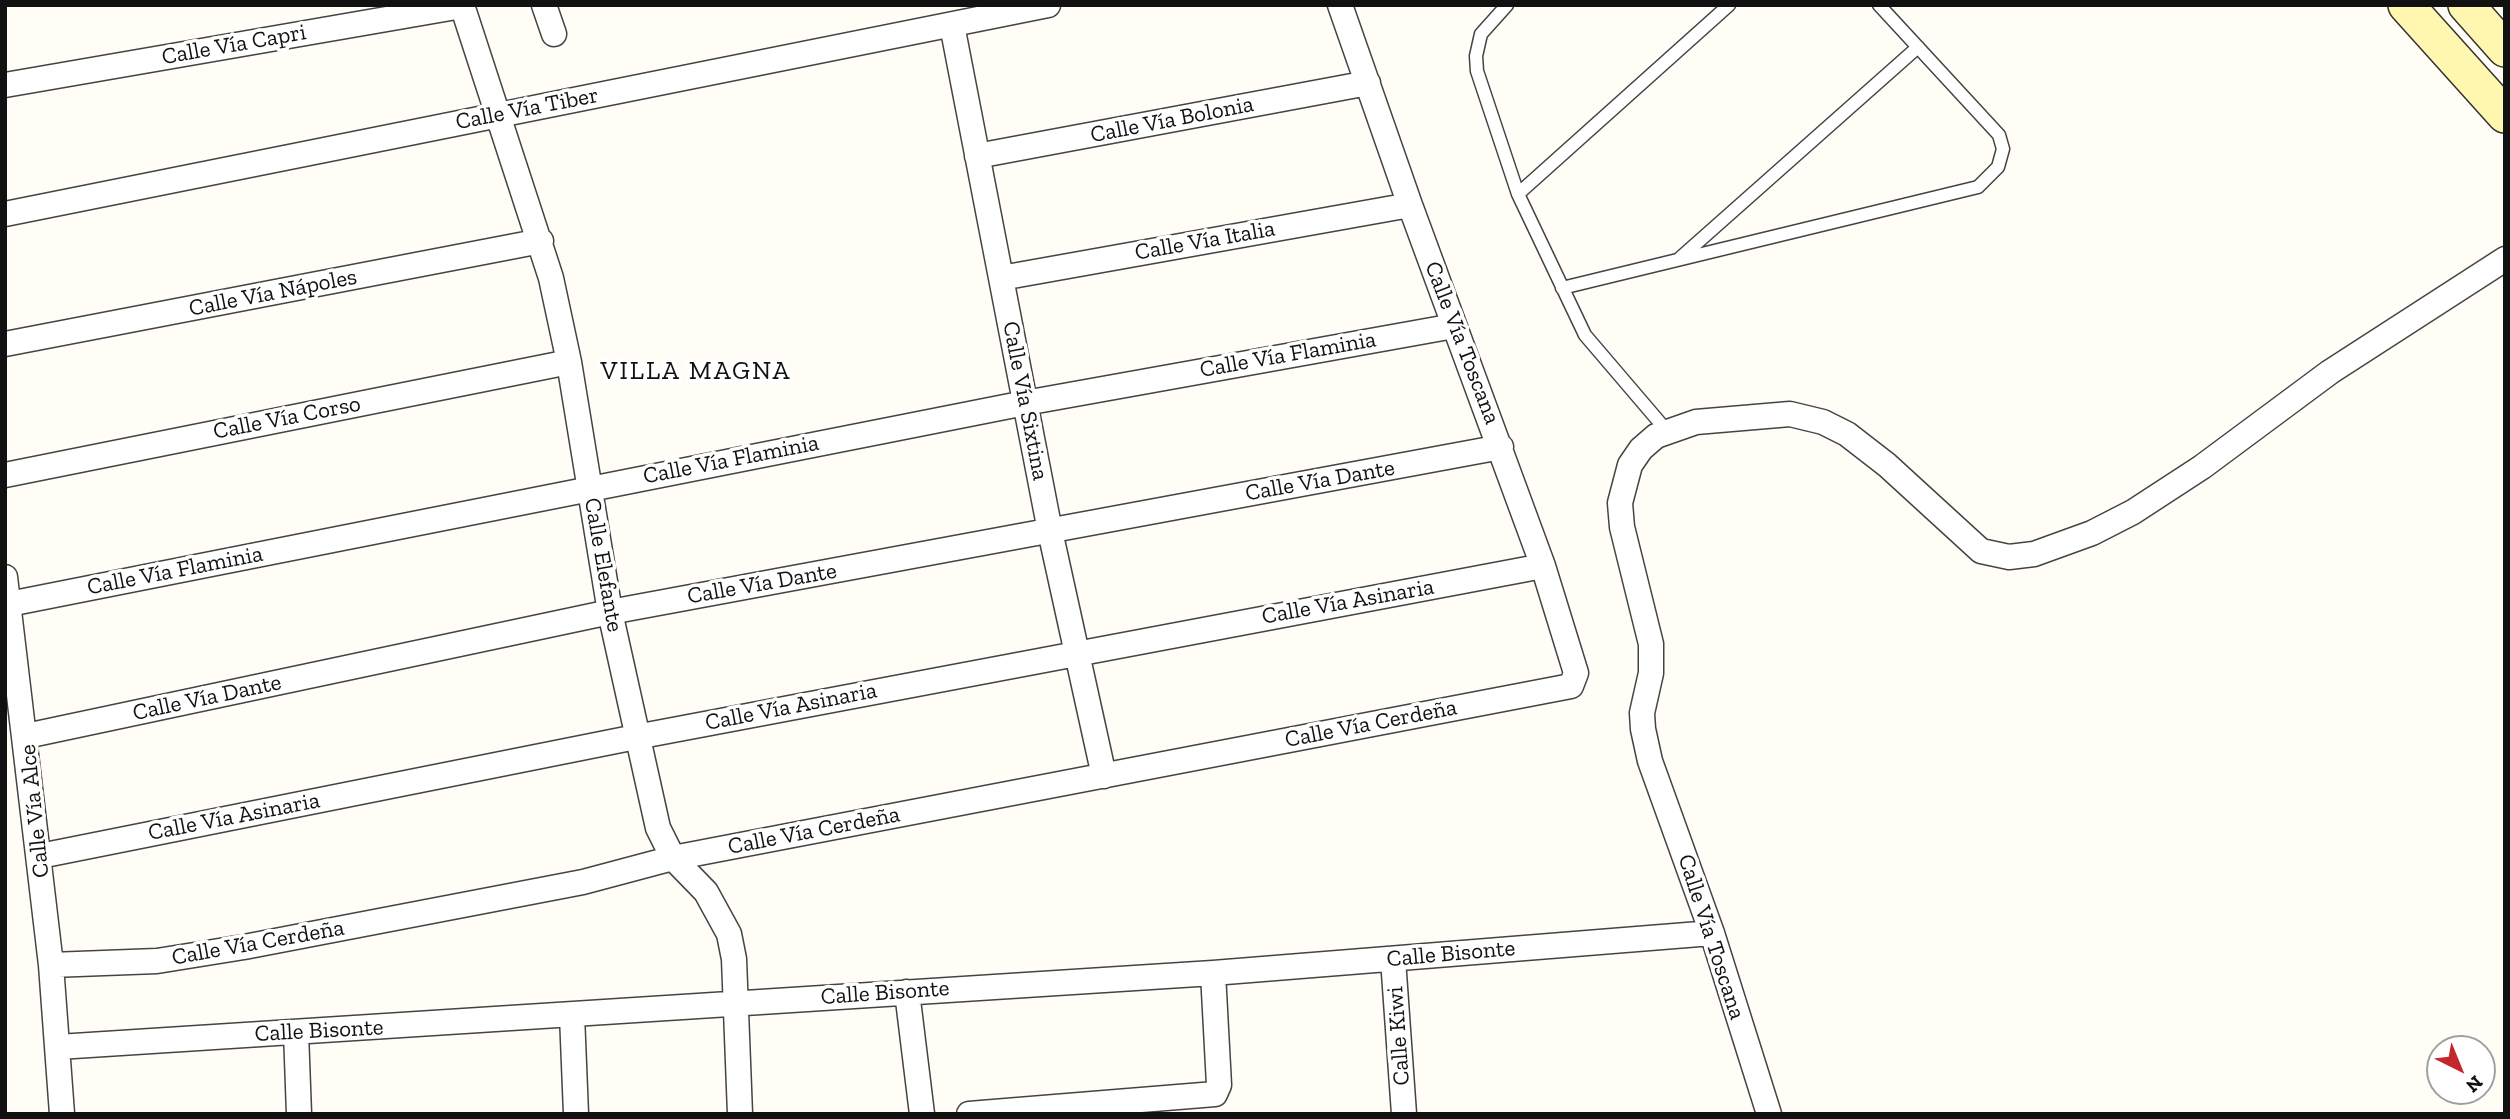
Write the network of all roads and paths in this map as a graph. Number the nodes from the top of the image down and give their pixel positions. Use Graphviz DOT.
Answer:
graph roads {
  1 [pos="544,5"];
  2 [pos="1048,5"];
  3 [pos="1340,5"];
  4 [pos="1507,5"];
  5 [pos="1728,5"];
  6 [pos="1879,5"];
  7 [pos="2406,5"];
  8 [pos="2466,5"];
  9 [pos="462,6"];
  10 [pos="952,25"];
  11 [pos="554,34"];
  12 [pos="1917,47"];
  13 [pos="2505,49"];
  14 [pos="1368,83"];
  15 [pos="5,85"];
  16 [pos="499,114"];
  17 [pos="2505,115"];
  18 [pos="977,156"];
  19 [pos="1518,194"];
  20 [pos="1410,205"];
  21 [pos="5,214"];
  22 [pos="541,241"];
  23 [pos="2505,259"];
  24 [pos="1678,260"];
  25 [pos="1001,278"];
  26 [pos="1562,288"];
  27 [pos="1454,326"];
  28 [pos="5,344"];
  29 [pos="569,362"];
  30 [pos="1025,403"];
  31 [pos="1667,432"];
  32 [pos="1501,447"];
  33 [pos="5,475"];
  34 [pos="590,487"];
  35 [pos="1050,531"];
  36 [pos="1543,566"];
  37 [pos="5,577"];
  38 [pos="9,604"];
  39 [pos="610,612"];
  40 [pos="1078,652"];
  41 [pos="1574,682"];
  42 [pos="26,736"];
  43 [pos="636,737"];
  44 [pos="1104,776"];
  45 [pos="40,856"];
  46 [pos="673,858"];
  47 [pos="1712,933"];
  48 [pos="1394,959"];
  49 [pos="51,965"];
  50 [pos="1213,973"];
  51 [pos="907,992"];
  52 [pos="734,1002"];
  53 [pos="572,1015"];
  54 [pos="296,1032"];
  55 [pos="58,1047"];
  56 [pos="62,1114"];
  57 [pos="299,1114"];
  58 [pos="576,1114"];
  59 [pos="740,1114"];
  60 [pos="922,1114"];
  61 [pos="969,1114"];
  62 [pos="1404,1114"];
  63 [pos="1769,1114"];
  1 -- 11 [label="street"];
  2 -- 10 [label="street, Calle Vía Tiber"];
  3 -- 14 [label="street, Calle Vía Toscana"];
  4 -- 19 [label="lane"];
  5 -- 19 [label="lane"];
  6 -- 12 [label="lane"];
  7 -- 17 [label="main road"];
  8 -- 13 [label="main road"];
  9 -- 15 [label="street, Calle Vía Capri"];
  9 -- 16 [label="street, Calle Elefante"];
  10 -- 16 [label="street, Calle Vía Tiber"];
  10 -- 18 [label="street, Calle Vía Sixtina"];
  12 -- 24 [label="lane"];
  12 -- 24 [label="lane"];
  14 -- 18 [label="street, Calle Vía Bolonia"];
  14 -- 20 [label="street, Calle Vía Toscana"];
  16 -- 21 [label="street, Calle Vía Tiber"];
  16 -- 22 [label="street, Calle Elefante"];
  18 -- 25 [label="street, Calle Vía Sixtina"];
  19 -- 26 [label="lane"];
  20 -- 25 [label="street, Calle Vía Italia"];
  20 -- 27 [label="street, Calle Vía Toscana"];
  22 -- 28 [label="street, Calle Vía Nápoles"];
  22 -- 29 [label="street, Calle Elefante"];
  23 -- 31 [label="street, Calle Vía Toscana"];
  24 -- 26 [label="lane"];
  25 -- 30 [label="street, Calle Vía Sixtina"];
  26 -- 31 [label="lane"];
  27 -- 30 [label="street, Calle Vía Flaminia"];
  27 -- 32 [label="street, Calle Vía Toscana"];
  29 -- 33 [label="street, Calle Vía Corso"];
  29 -- 34 [label="street, Calle Elefante"];
  30 -- 34 [label="street, Calle Vía Flaminia"];
  30 -- 35 [label="street, Calle Vía Sixtina"];
  31 -- 47 [label="street, Calle Vía Toscana"];
  32 -- 35 [label="street, Calle Vía Dante"];
  32 -- 36 [label="street, Calle Vía Toscana"];
  34 -- 38 [label="street, Calle Vía Flaminia"];
  34 -- 39 [label="street, Calle Elefante"];
  35 -- 39 [label="street, Calle Vía Dante"];
  35 -- 40 [label="street, Calle Vía Sixtina"];
  36 -- 40 [label="street, Calle Vía Asinaria"];
  36 -- 41 [label="street, Calle Vía Toscana"];
  37 -- 38 [label="street, Calle Vía Alce"];
  38 -- 42 [label="street, Calle Vía Alce"];
  39 -- 42 [label="street, Calle Vía Dante"];
  39 -- 43 [label="street, Calle Elefante"];
  40 -- 43 [label="street, Calle Vía Asinaria"];
  40 -- 44 [label="street, Calle Vía Sixtina"];
  41 -- 44 [label="street, Calle Vía Cerdeña"];
  42 -- 45 [label="street, Calle Vía Alce"];
  43 -- 45 [label="street, Calle Vía Asinaria"];
  43 -- 46 [label="street, Calle Elefante"];
  44 -- 46 [label="street, Calle Vía Cerdeña"];
  45 -- 49 [label="street, Calle Vía Alce"];
  46 -- 49 [label="street, Calle Vía Cerdeña"];
  46 -- 52 [label="street, Calle Elefante"];
  47 -- 48 [label="street, Calle Bisonte"];
  47 -- 63 [label="street, Calle Vía Toscana"];
  48 -- 50 [label="street, Calle Bisonte"];
  48 -- 62 [label="street, Calle Kiwi"];
  49 -- 55 [label="street, Calle Vía Alce"];
  50 -- 51 [label="street, Calle Bisonte"];
  50 -- 61 [label="street"];
  51 -- 52 [label="street, Calle Bisonte"];
  51 -- 60 [label="street"];
  52 -- 53 [label="street, Calle Bisonte"];
  52 -- 59 [label="street, Calle Elefante"];
  53 -- 54 [label="street, Calle Bisonte"];
  53 -- 58 [label="street"];
  54 -- 55 [label="street, Calle Bisonte"];
  54 -- 57 [label="street"];
  55 -- 56 [label="street, Calle Vía Alce"];
}
